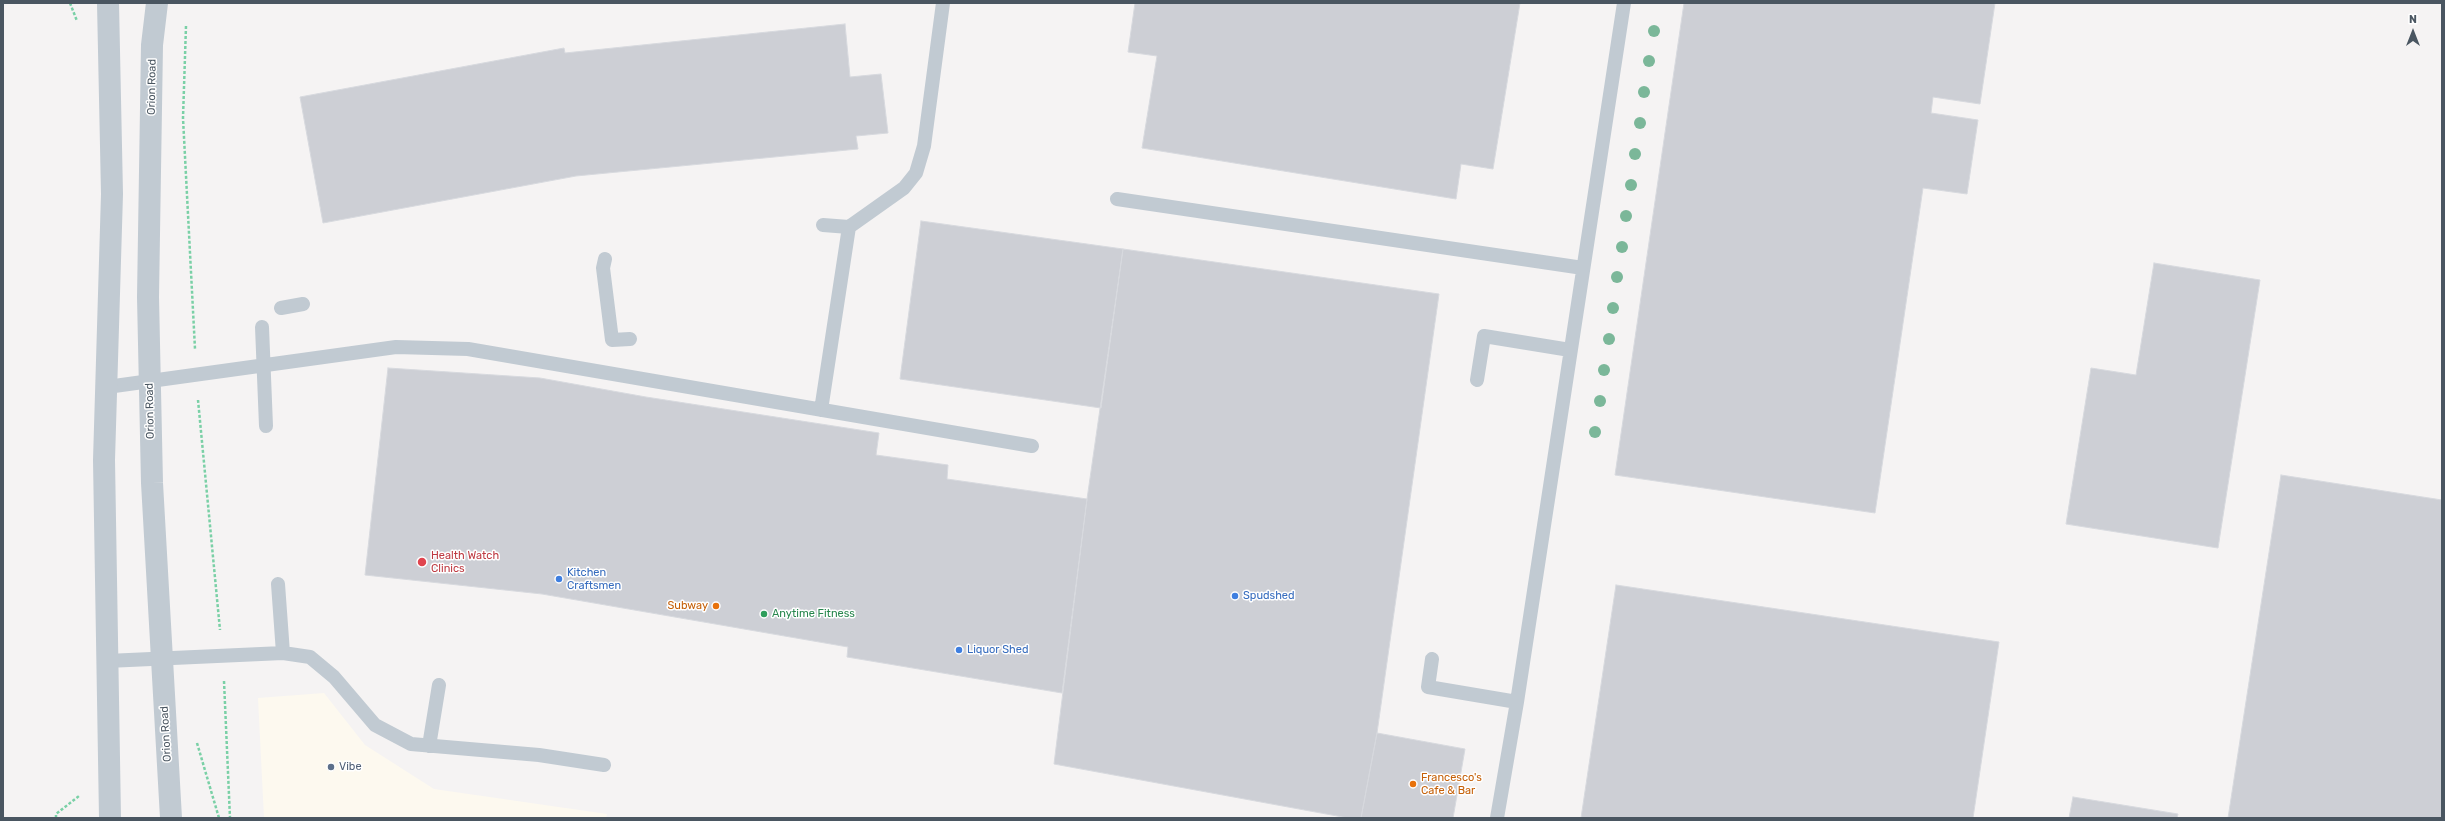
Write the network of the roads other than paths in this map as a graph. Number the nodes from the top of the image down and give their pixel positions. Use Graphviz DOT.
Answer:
graph roads {
  1 [pos="108,3"];
  2 [pos="157,3"];
  3 [pos="943,3"];
  4 [pos="1624,3"];
  5 [pos="1117,199"];
  6 [pos="824,225"];
  7 [pos="849,227"];
  8 [pos="605,259"];
  9 [pos="1583,268"];
  10 [pos="303,304"];
  11 [pos="281,308"];
  12 [pos="262,327"];
  13 [pos="630,339"];
  14 [pos="1570,350"];
  15 [pos="263,366"];
  16 [pos="1477,380"];
  17 [pos="150,381"];
  18 [pos="107,387"];
  19 [pos="821,410"];
  20 [pos="266,426"];
  21 [pos="1032,446"];
  22 [pos="278,584"];
  23 [pos="283,653"];
  24 [pos="163,659"];
  25 [pos="1432,659"];
  26 [pos="107,661"];
  27 [pos="439,685"];
  28 [pos="1517,702"];
  29 [pos="429,746"];
  30 [pos="604,765"];
  31 [pos="110,818"];
  32 [pos="171,818"];
  33 [pos="1497,818"];
  1 -- 18 [label="street"];
  2 -- 17 [label="street, Orion Road"];
  3 -- 7 [label="lane"];
  4 -- 9 [label="lane"];
  5 -- 9 [label="lane"];
  6 -- 7 [label="lane"];
  7 -- 19 [label="lane"];
  8 -- 13 [label="lane"];
  9 -- 14 [label="lane"];
  10 -- 11 [label="lane"];
  12 -- 15 [label="lane"];
  14 -- 16 [label="lane"];
  14 -- 28 [label="lane"];
  15 -- 17 [label="lane"];
  15 -- 19 [label="lane"];
  15 -- 20 [label="lane"];
  17 -- 18 [label="lane"];
  17 -- 24 [label="street, Orion Road"];
  18 -- 26 [label="street"];
  19 -- 21 [label="lane"];
  22 -- 23 [label="lane"];
  23 -- 24 [label="lane"];
  23 -- 29 [label="lane"];
  24 -- 26 [label="lane"];
  24 -- 32 [label="street, Orion Road"];
  25 -- 28 [label="lane"];
  26 -- 31 [label="street"];
  27 -- 29 [label="lane"];
  28 -- 33 [label="lane"];
  29 -- 30 [label="lane"];
}
